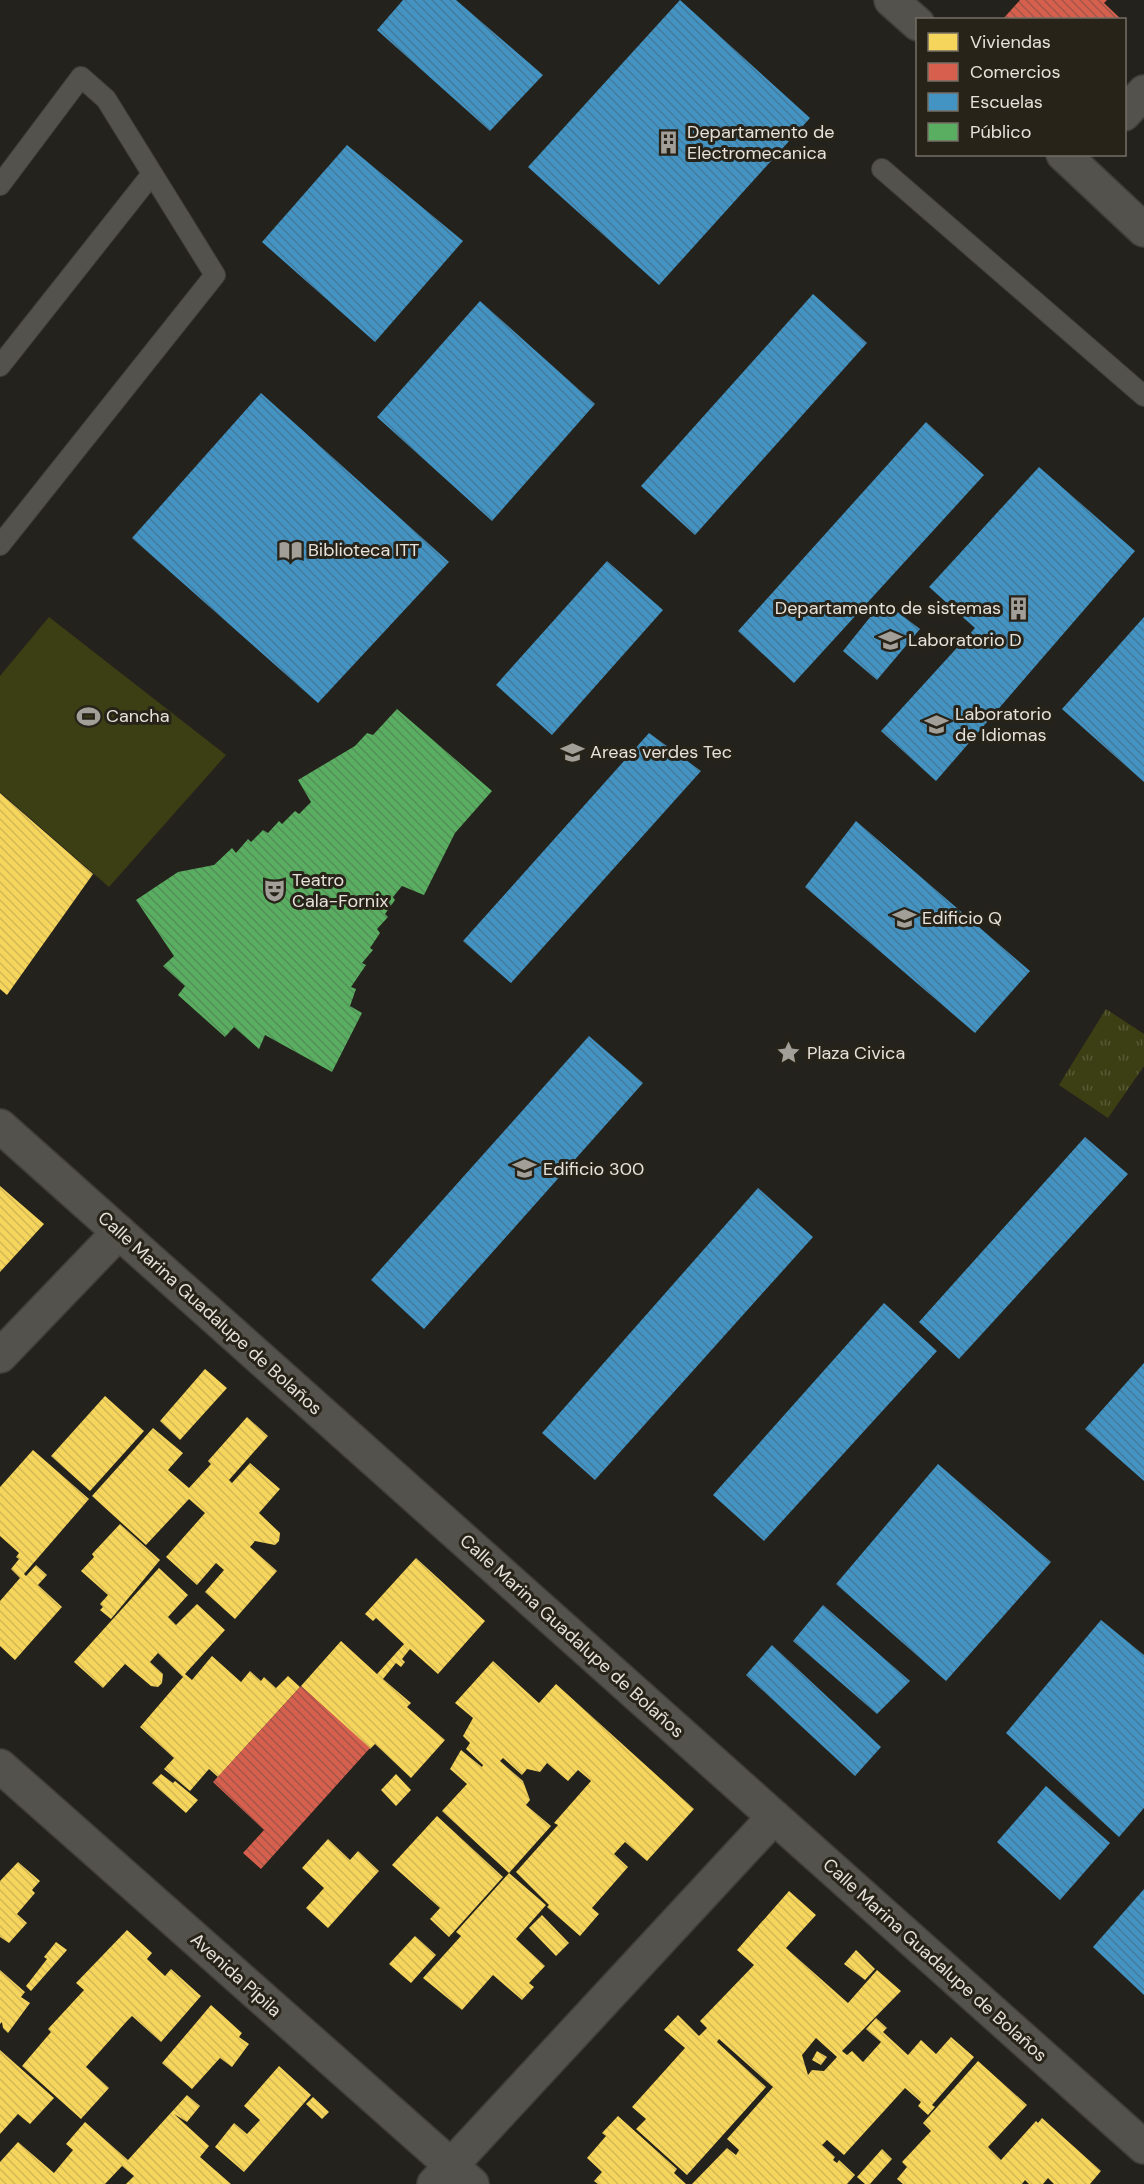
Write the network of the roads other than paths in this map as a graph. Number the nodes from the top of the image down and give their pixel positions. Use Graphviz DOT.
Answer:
graph roads {
  1 [pos="891,0"];
  2 [pos="916,22"];
  3 [pos="1144,92"];
  4 [pos="1126,113"];
  5 [pos="1076,158"];
  6 [pos="882,169"];
  7 [pos="152,174"];
  8 [pos="0,185"];
  9 [pos="1144,230"];
  10 [pos="0,366"];
  11 [pos="1144,396"];
  12 [pos="0,545"];
  13 [pos="0,1126"];
  14 [pos="119,1232"];
  15 [pos="0,1356"];
  16 [pos="0,1766"];
  17 [pos="774,1816"];
  18 [pos="1144,2147"];
  19 [pos="453,2178"];
  1 -- 2 [label="street"];
  3 -- 4 [label="street"];
  5 -- 9 [label="street"];
  6 -- 11 [label="lane"];
  7 -- 8 [label="lane"];
  7 -- 10 [label="lane"];
  7 -- 12 [label="lane"];
  13 -- 14 [label="street, Calle Marina Guadalupe de Bolaños"];
  14 -- 15 [label="street"];
  14 -- 17 [label="street, Calle Marina Guadalupe de Bolaños"];
  16 -- 19 [label="street, Avenida Pípila"];
  17 -- 18 [label="street, Calle Marina Guadalupe de Bolaños"];
  17 -- 19 [label="street"];
}
